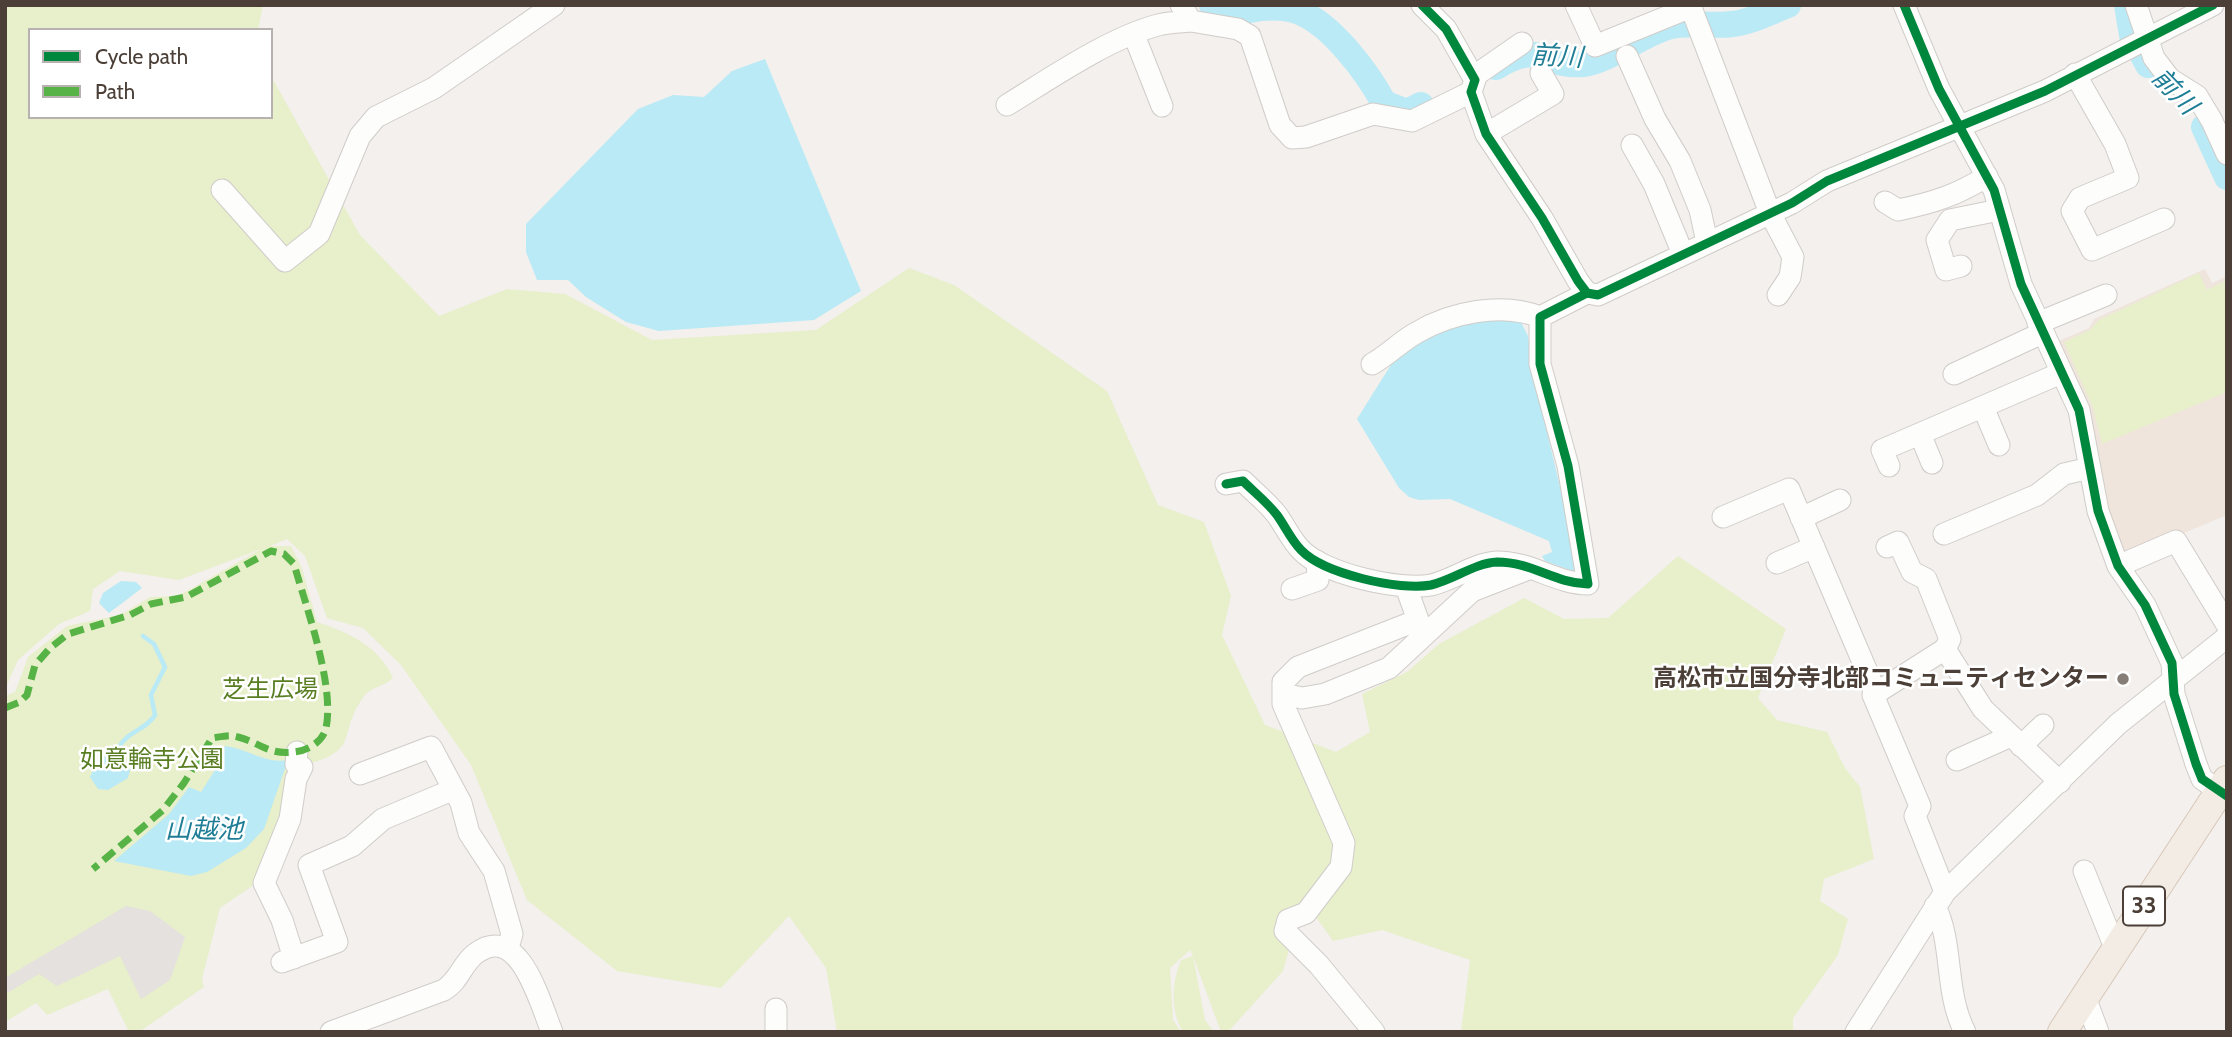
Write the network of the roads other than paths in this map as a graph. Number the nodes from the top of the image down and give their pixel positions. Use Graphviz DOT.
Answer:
graph roads {
  1 [pos="554,5"];
  2 [pos="1422,5"];
  3 [pos="1576,5"];
  4 [pos="1903,5"];
  5 [pos="2136,5"];
  6 [pos="2213,5"];
  7 [pos="1186,13"];
  8 [pos="1695,18"];
  9 [pos="1134,35"];
  10 [pos="2148,38"];
  11 [pos="1522,43"];
  12 [pos="1627,56"];
  13 [pos="1542,73"];
  14 [pos="2075,74"];
  15 [pos="1472,85"];
  16 [pos="1007,105"];
  17 [pos="1161,107"];
  18 [pos="1958,125"];
  19 [pos="1486,134"];
  20 [pos="1632,145"];
  21 [pos="2227,155"];
  22 [pos="1987,176"];
  23 [pos="222,190"];
  24 [pos="1885,202"];
  25 [pos="1999,210"];
  26 [pos="1770,213"];
  27 [pos="2164,219"];
  28 [pos="1707,242"];
  29 [pos="1683,254"];
  30 [pos="1961,266"];
  31 [pos="1587,292"];
  32 [pos="1778,295"];
  33 [pos="2106,295"];
  34 [pos="1541,317"];
  35 [pos="2040,328"];
  36 [pos="1372,364"];
  37 [pos="2061,373"];
  38 [pos="1954,374"];
  39 [pos="1983,407"];
  40 [pos="1920,434"];
  41 [pos="1999,445"];
  42 [pos="1932,463"];
  43 [pos="1889,466"];
  44 [pos="2090,468"];
  45 [pos="1226,484"];
  46 [pos="1840,500"];
  47 [pos="1723,517"];
  48 [pos="1801,517"];
  49 [pos="1944,534"];
  50 [pos="1898,542"];
  51 [pos="1814,547"];
  52 [pos="1317,561"];
  53 [pos="1777,563"];
  54 [pos="2118,566"];
  55 [pos="1533,568"];
  56 [pos="1406,587"];
  57 [pos="1292,589"];
  58 [pos="2227,625"];
  59 [pos="2227,637"];
  60 [pos="1945,649"];
  61 [pos="2173,678"];
  62 [pos="1283,694"];
  63 [pos="1873,695"];
  64 [pos="2043,725"];
  65 [pos="2016,741"];
  66 [pos="296,752"];
  67 [pos="1958,760"];
  68 [pos="360,774"];
  69 [pos="2060,782"];
  70 [pos="2224,789"];
  71 [pos="452,790"];
  72 [pos="2084,871"];
  73 [pos="1940,899"];
  74 [pos="509,948"];
  75 [pos="2116,950"];
  76 [pos="2085,996"];
  77 [pos="776,1009"];
  78 [pos="331,1032"];
  79 [pos="552,1032"];
  80 [pos="776,1032"];
  81 [pos="1374,1032"];
  82 [pos="1856,1032"];
  83 [pos="1965,1032"];
  84 [pos="2062,1032"];
  85 [pos="2098,1032"];
  1 -- 23 [label="street"];
  2 -- 15 [label="street"];
  3 -- 8 [label="street"];
  4 -- 18 [label="street"];
  5 -- 10 [label="street"];
  6 -- 10 [label="street"];
  7 -- 9 [label="street"];
  7 -- 15 [label="street"];
  8 -- 26 [label="street"];
  9 -- 16 [label="street"];
  9 -- 17 [label="street"];
  10 -- 14 [label="street"];
  10 -- 21 [label="street"];
  11 -- 15 [label="street"];
  12 -- 28 [label="street"];
  13 -- 19 [label="street"];
  14 -- 18 [label="street"];
  14 -- 27 [label="street"];
  15 -- 19 [label="street"];
  18 -- 22 [label="street"];
  18 -- 26 [label="street"];
  19 -- 31 [label="street"];
  20 -- 29 [label="street"];
  22 -- 24 [label="street"];
  22 -- 25 [label="street"];
  25 -- 30 [label="street"];
  25 -- 35 [label="street"];
  26 -- 28 [label="street"];
  26 -- 32 [label="street"];
  28 -- 29 [label="street"];
  29 -- 31 [label="street"];
  31 -- 34 [label="street"];
  33 -- 35 [label="street"];
  34 -- 36 [label="street"];
  34 -- 55 [label="street"];
  35 -- 37 [label="street"];
  35 -- 38 [label="street"];
  37 -- 39 [label="street"];
  37 -- 44 [label="street"];
  39 -- 40 [label="street"];
  39 -- 41 [label="street"];
  40 -- 42 [label="street"];
  40 -- 43 [label="street"];
  44 -- 49 [label="street"];
  44 -- 54 [label="street"];
  45 -- 52 [label="street"];
  46 -- 48 [label="street"];
  47 -- 48 [label="street"];
  48 -- 51 [label="street"];
  50 -- 60 [label="street"];
  51 -- 53 [label="street"];
  51 -- 63 [label="street"];
  52 -- 56 [label="street"];
  52 -- 57 [label="street"];
  54 -- 58 [label="street"];
  54 -- 61 [label="street"];
  55 -- 56 [label="street"];
  55 -- 62 [label="street"];
  56 -- 62 [label="street"];
  59 -- 61 [label="street"];
  60 -- 63 [label="street"];
  60 -- 65 [label="street"];
  61 -- 69 [label="street"];
  61 -- 70 [label="street"];
  62 -- 81 [label="street"];
  63 -- 73 [label="street"];
  64 -- 65 [label="street"];
  65 -- 67 [label="street"];
  65 -- 69 [label="street"];
  66 -- 71 [label="street"];
  68 -- 71 [label="street"];
  69 -- 73 [label="street"];
  70 -- 75 [label="main road, 33"];
  71 -- 74 [label="street"];
  72 -- 75 [label="street"];
  73 -- 82 [label="street"];
  73 -- 83 [label="street"];
  74 -- 78 [label="street"];
  74 -- 79 [label="street"];
  75 -- 76 [label="main road, 33"];
  76 -- 84 [label="main road, 33"];
  76 -- 85 [label="street"];
  77 -- 80 [label="street"];
}
